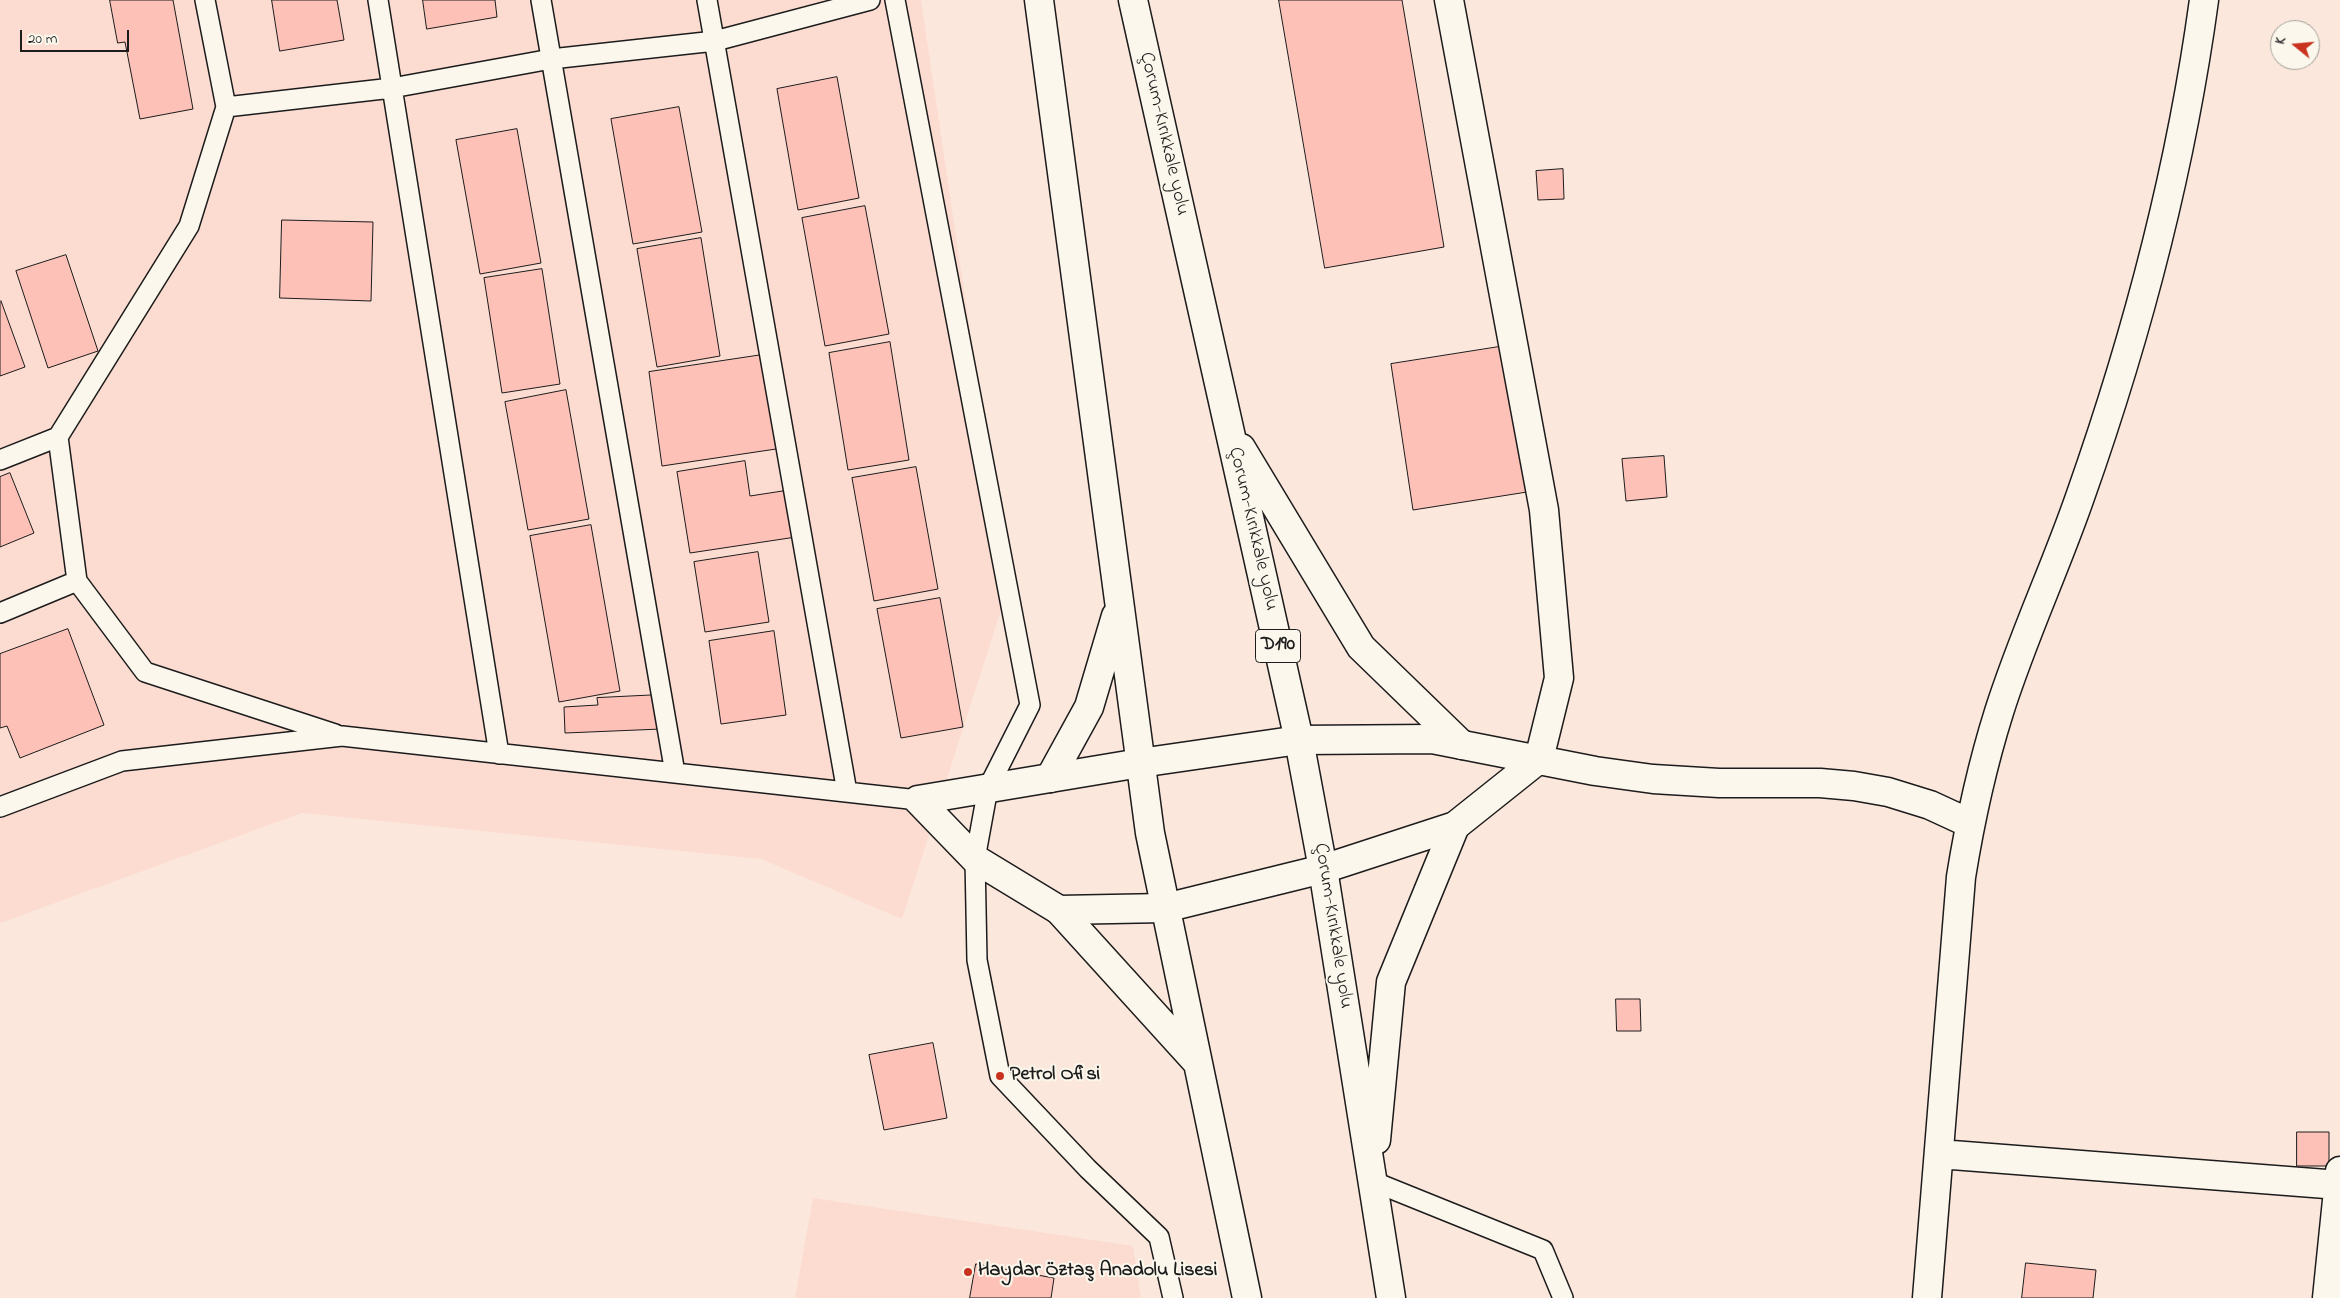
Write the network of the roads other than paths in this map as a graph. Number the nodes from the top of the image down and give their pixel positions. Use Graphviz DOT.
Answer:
graph roads {
  1 [pos="205,0"];
  2 [pos="378,0"];
  3 [pos="541,0"];
  4 [pos="708,0"];
  5 [pos="870,0"];
  6 [pos="895,0"];
  7 [pos="1038,0"];
  8 [pos="1133,0"];
  9 [pos="1449,0"];
  10 [pos="2204,0"];
  11 [pos="715,40"];
  12 [pos="551,59"];
  13 [pos="392,88"];
  14 [pos="226,108"];
  15 [pos="1230,428"];
  16 [pos="58,437"];
  17 [pos="0,460"];
  18 [pos="77,581"];
  19 [pos="1119,605"];
  20 [pos="0,613"];
  21 [pos="342,736"];
  22 [pos="1299,740"];
  23 [pos="1462,745"];
  24 [pos="498,754"];
  25 [pos="1539,759"];
  26 [pos="1140,763"];
  27 [pos="675,773"];
  28 [pos="1050,778"];
  29 [pos="988,788"];
  30 [pos="847,792"];
  31 [pos="918,800"];
  32 [pos="0,807"];
  33 [pos="1970,822"];
  34 [pos="1455,826"];
  35 [pos="975,859"];
  36 [pos="1323,869"];
  37 [pos="1165,908"];
  38 [pos="1060,910"];
  39 [pos="1198,1062"];
  40 [pos="1939,1154"];
  41 [pos="2339,1178"];
  42 [pos="1372,1181"];
  43 [pos="1173,1298"];
  44 [pos="1247,1298"];
  45 [pos="1391,1298"];
  46 [pos="1563,1298"];
  47 [pos="1927,1298"];
  48 [pos="2327,1298"];
  1 -- 14 [label="lane"];
  2 -- 13 [label="lane"];
  3 -- 12 [label="lane"];
  4 -- 11 [label="lane"];
  5 -- 11 [label="lane"];
  6 -- 29 [label="lane"];
  7 -- 19 [label="main road"];
  8 -- 15 [label="main road, Çorum-Kırıkkale yolu / D190"];
  9 -- 25 [label="main road"];
  10 -- 33 [label="main road"];
  11 -- 12 [label="lane"];
  11 -- 30 [label="lane"];
  12 -- 13 [label="lane"];
  12 -- 27 [label="lane"];
  13 -- 14 [label="lane"];
  13 -- 24 [label="lane"];
  14 -- 16 [label="lane"];
  15 -- 22 [label="main road, Çorum-Kırıkkale yolu / D190"];
  15 -- 23 [label="main road"];
  16 -- 17 [label="lane"];
  16 -- 18 [label="lane"];
  18 -- 20 [label="lane"];
  18 -- 21 [label="lane"];
  19 -- 26 [label="main road"];
  19 -- 28 [label="main road"];
  21 -- 24 [label="lane"];
  21 -- 32 [label="lane"];
  22 -- 23 [label="main road"];
  22 -- 26 [label="main road"];
  22 -- 36 [label="main road, Çorum-Kırıkkale yolu / D190"];
  23 -- 25 [label="main road"];
  24 -- 27 [label="lane"];
  25 -- 33 [label="main road"];
  25 -- 34 [label="main road"];
  26 -- 28 [label="main road"];
  26 -- 37 [label="main road"];
  27 -- 30 [label="lane"];
  28 -- 29 [label="main road"];
  29 -- 31 [label="main road"];
  29 -- 35 [label="lane"];
  30 -- 31 [label="lane"];
  31 -- 35 [label="main road"];
  33 -- 40 [label="main road"];
  34 -- 36 [label="main road"];
  34 -- 42 [label="main road"];
  35 -- 38 [label="main road"];
  35 -- 43 [label="lane"];
  36 -- 37 [label="main road"];
  36 -- 42 [label="main road, Çorum-Kırıkkale yolu / D190"];
  37 -- 38 [label="main road"];
  37 -- 39 [label="main road"];
  38 -- 39 [label="main road"];
  39 -- 44 [label="main road"];
  40 -- 41 [label="main road"];
  40 -- 47 [label="main road"];
  41 -- 48 [label="main road"];
  42 -- 45 [label="main road, Çorum-Kırıkkale yolu / D190"];
  42 -- 46 [label="lane"];
}
